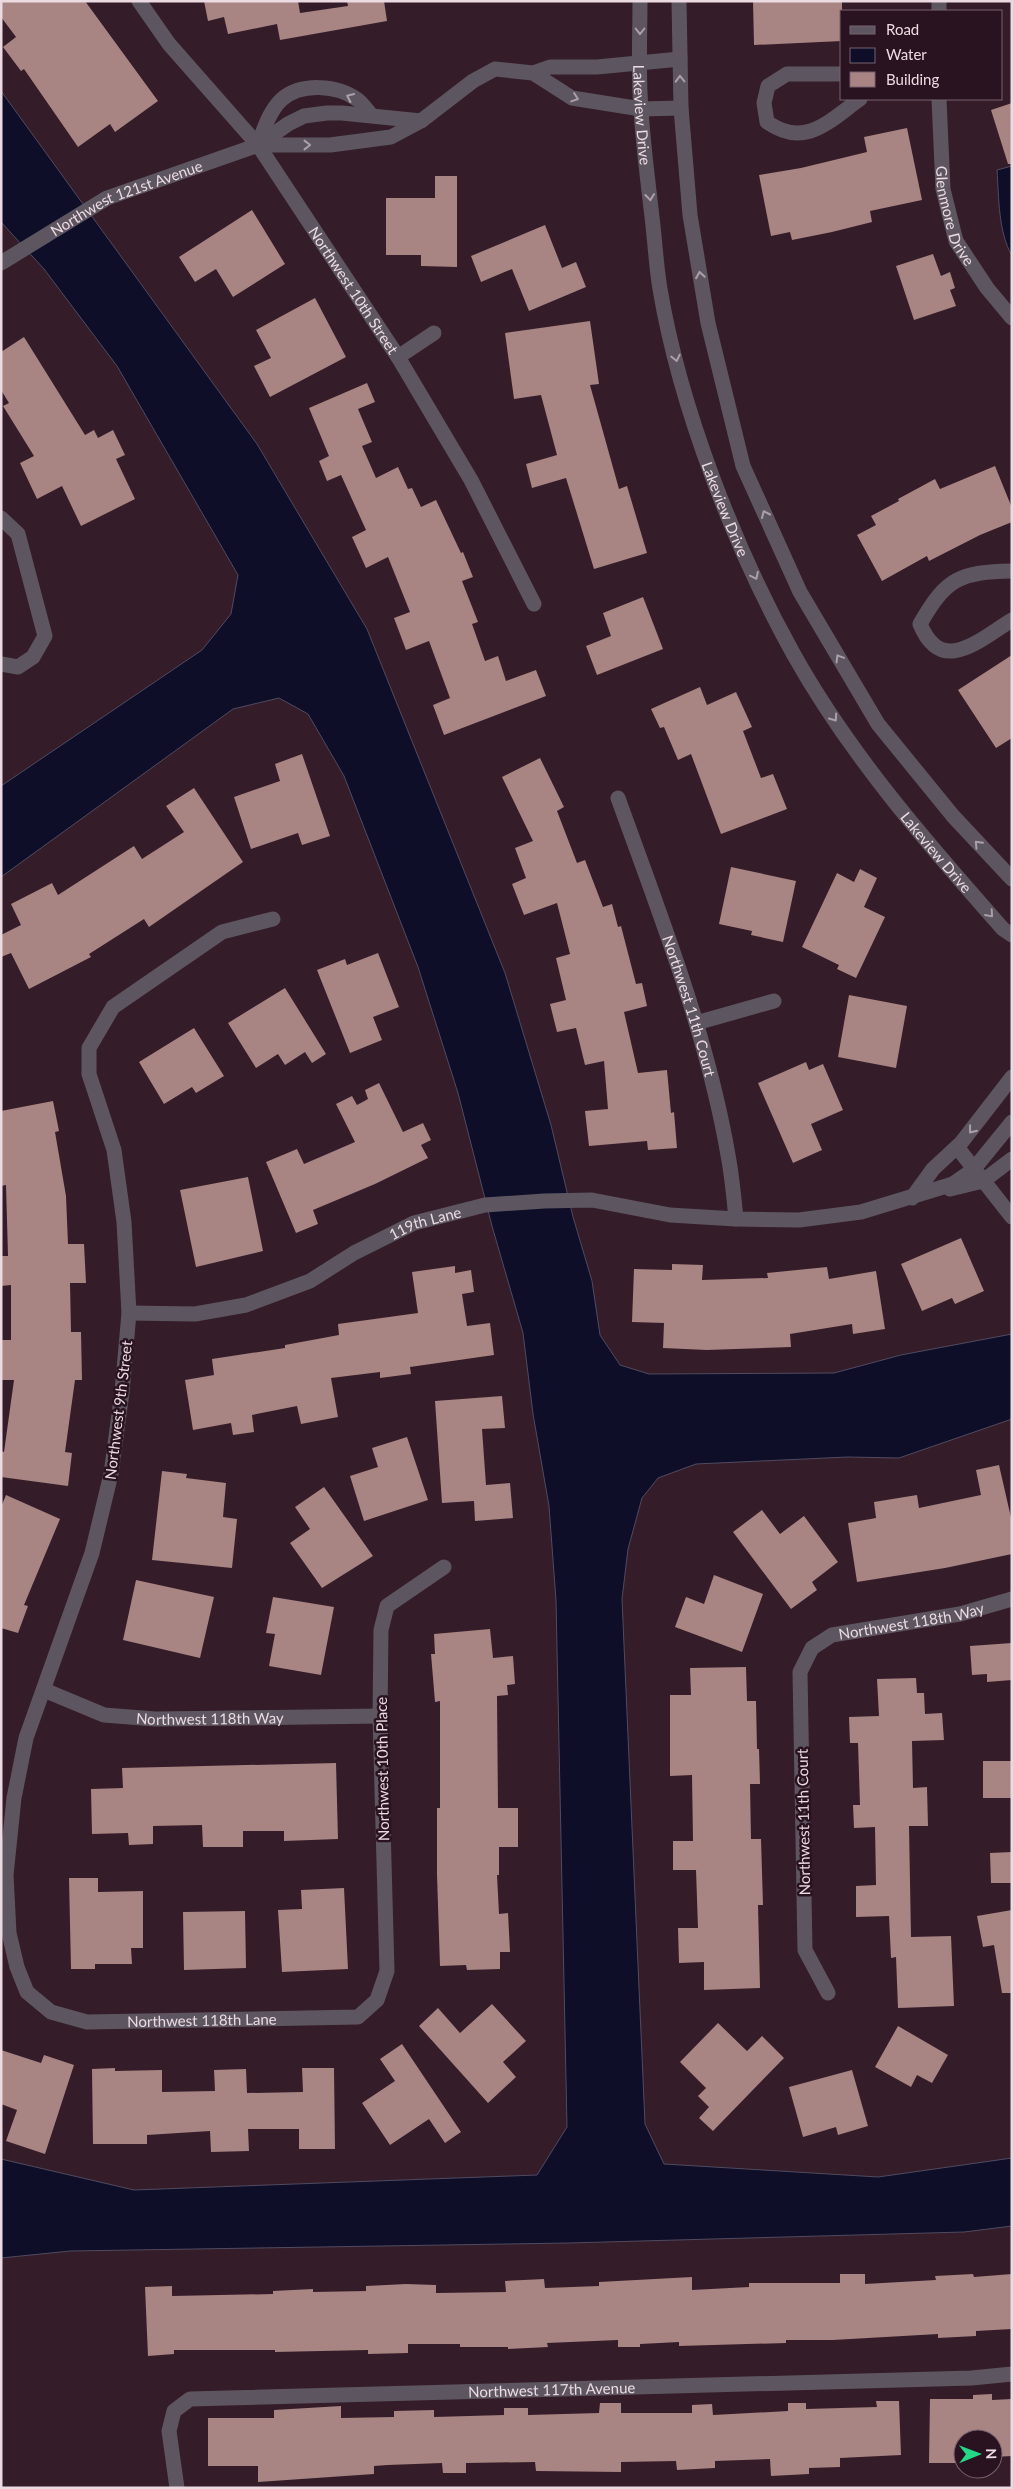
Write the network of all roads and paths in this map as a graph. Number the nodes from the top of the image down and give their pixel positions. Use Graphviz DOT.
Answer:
graph roads {
  1 [pos="139,1"];
  2 [pos="640,1"];
  3 [pos="679,1"];
  4 [pos="680,59"];
  5 [pos="640,62"];
  6 [pos="533,73"];
  7 [pos="840,74"];
  8 [pos="859,100"];
  9 [pos="939,100"];
  10 [pos="681,108"];
  11 [pos="641,109"];
  12 [pos="371,115"];
  13 [pos="421,121"];
  14 [pos="258,145"];
  15 [pos="2,262"];
  16 [pos="1012,318"];
  17 [pos="434,333"];
  18 [pos="398,357"];
  19 [pos="1,518"];
  20 [pos="1012,571"];
  21 [pos="534,604"];
  22 [pos="1012,620"];
  23 [pos="1,664"];
  24 [pos="618,798"];
  25 [pos="1012,879"];
  26 [pos="273,919"];
  27 [pos="1012,936"];
  28 [pos="774,1001"];
  29 [pos="696,1023"];
  30 [pos="1012,1077"];
  31 [pos="1012,1122"];
  32 [pos="957,1147"];
  33 [pos="1012,1159"];
  34 [pos="973,1170"];
  35 [pos="982,1182"];
  36 [pos="917,1196"];
  37 [pos="1012,1217"];
  38 [pos="736,1220"];
  39 [pos="129,1313"];
  40 [pos="444,1567"];
  41 [pos="1012,1599"];
  42 [pos="812,1648"];
  43 [pos="44,1690"];
  44 [pos="380,1716"];
  45 [pos="27,1992"];
  46 [pos="828,1993"];
  47 [pos="377,2000"];
  48 [pos="1012,2374"];
  49 [pos="177,2488"];
  1 -- 14 [label="street, Northwest 10th Street"];
  2 -- 5 [label="street, Lakeview Drive, one-way"];
  3 -- 4 [label="street, Lakeview Drive"];
  4 -- 5 [label="street, Northwest 121st Avenue"];
  10 -- 4 [label="street, Lakeview Drive, one-way"];
  5 -- 6 [label="street, Northwest 121st Avenue"];
  5 -- 11 [label="street, Lakeview Drive"];
  6 -- 11 [label="street, Northwest 121st Avenue, one-way"];
  6 -- 13 [label="street, Northwest 121st Avenue"];
  7 -- 8 [label="street"];
  9 -- 16 [label="street, Glenmore Drive"];
  10 -- 11 [label="street, Northwest 121st Avenue"];
  25 -- 10 [label="street, Lakeview Drive, one-way"];
  11 -- 27 [label="street, Lakeview Drive, one-way"];
  12 -- 13 [label="street, Northwest 121st Avenue"];
  12 -- 14 [label="street, Northwest 121st Avenue"];
  12 -- 14 [label="street, one-way"];
  14 -- 13 [label="street, Northwest 121st Avenue, one-way"];
  14 -- 15 [label="street, Northwest 121st Avenue"];
  14 -- 18 [label="street, Northwest 10th Street"];
  17 -- 18 [label="street"];
  18 -- 21 [label="street, Northwest 10th Street"];
  19 -- 23 [label="street"];
  20 -- 22 [label="street"];
  24 -- 29 [label="street, Northwest 11th Court"];
  26 -- 39 [label="street, Northwest 9th Street"];
  28 -- 29 [label="street"];
  29 -- 38 [label="street, Northwest 11th Court"];
  30 -- 32 [label="street, one-way"];
  31 -- 34 [label="street"];
  32 -- 34 [label="street"];
  32 -- 36 [label="street"];
  33 -- 35 [label="street"];
  34 -- 35 [label="street"];
  34 -- 36 [label="street"];
  35 -- 36 [label="street"];
  35 -- 37 [label="street"];
  36 -- 38 [label="street, 119th Lane"];
  38 -- 39 [label="street, 119th Lane"];
  39 -- 43 [label="street, Northwest 9th Street"];
  40 -- 44 [label="street, Northwest 10th Place"];
  41 -- 42 [label="street, Northwest 118th Way"];
  42 -- 46 [label="street, Northwest 11th Court"];
  43 -- 44 [label="street, Northwest 118th Way"];
  43 -- 45 [label="street, Northwest 9th Street"];
  44 -- 47 [label="street, Northwest 10th Place"];
  45 -- 47 [label="street, Northwest 118th Lane"];
  48 -- 49 [label="street, Northwest 117th Avenue"];
}
